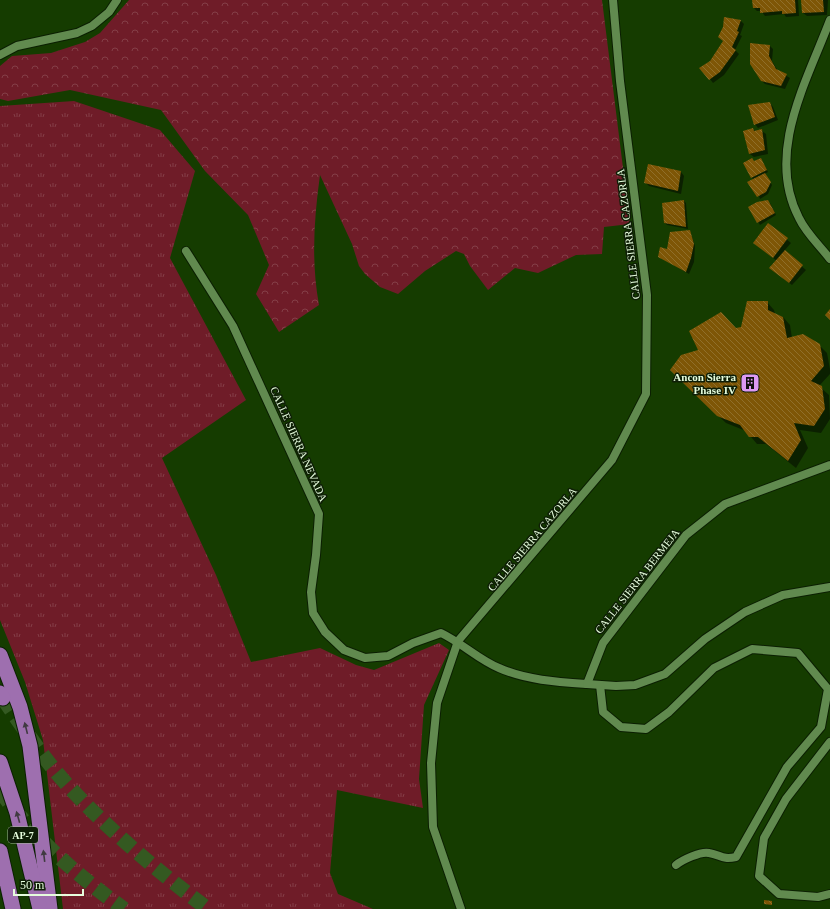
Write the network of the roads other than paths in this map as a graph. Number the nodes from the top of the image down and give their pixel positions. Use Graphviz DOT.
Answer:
graph roads {
  1 [pos="117,0"];
  2 [pos="613,0"];
  3 [pos="830,20"];
  4 [pos="0,55"];
  5 [pos="186,251"];
  6 [pos="830,259"];
  7 [pos="830,465"];
  8 [pos="830,587"];
  9 [pos="458,642"];
  10 [pos="0,654"];
  11 [pos="587,684"];
  12 [pos="600,685"];
  13 [pos="830,742"];
  14 [pos="0,762"];
  15 [pos="0,851"];
  16 [pos="676,865"];
  17 [pos="830,894"];
  18 [pos="13,909"];
  19 [pos="40,909"];
  20 [pos="50,909"];
  21 [pos="461,909"];
  1 -- 4 [label="street"];
  2 -- 9 [label="street, CALLE SIERRA CAZORLA"];
  3 -- 6 [label="street"];
  5 -- 9 [label="street, CALLE SIERRA NEVADA"];
  7 -- 11 [label="street, CALLE SIERRA BERMEJA"];
  8 -- 12 [label="street"];
  9 -- 11 [label="street"];
  9 -- 21 [label="street"];
  20 -- 10 [label="highway, one-way"];
  11 -- 12 [label="street"];
  12 -- 16 [label="street"];
  13 -- 17 [label="street"];
  19 -- 14 [label="highway, AP-7, one-way"];
  15 -- 18 [label="highway, AP-7"];
}
